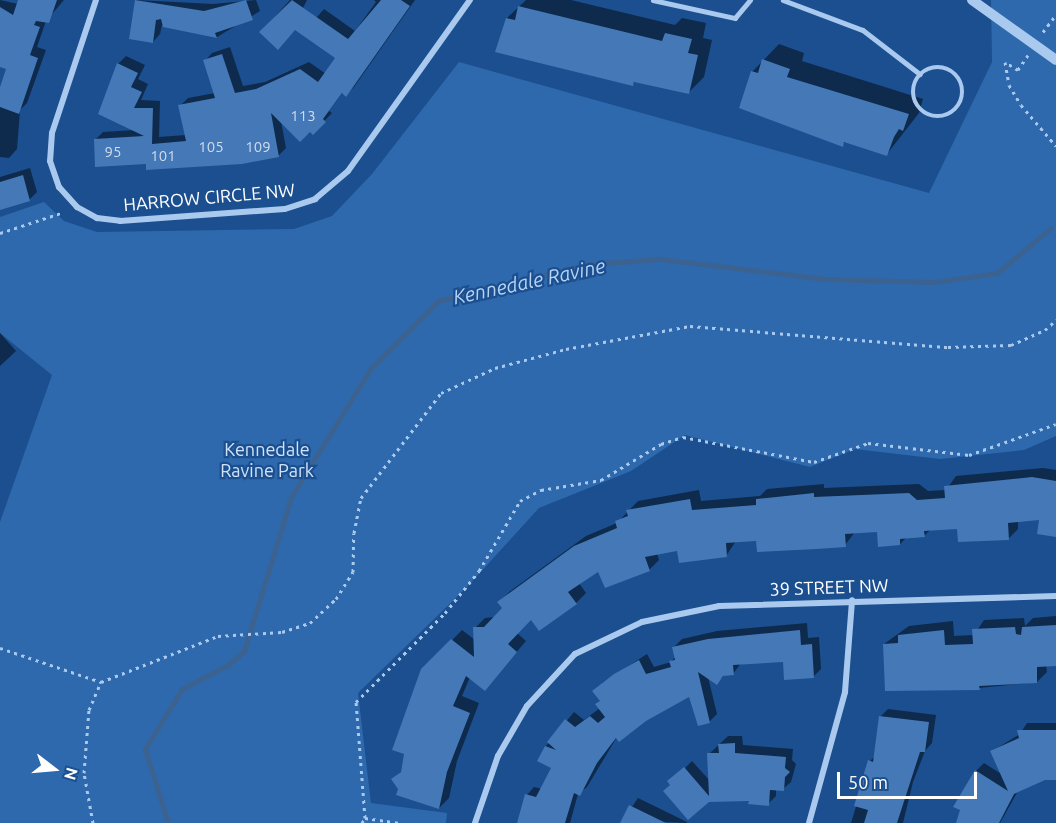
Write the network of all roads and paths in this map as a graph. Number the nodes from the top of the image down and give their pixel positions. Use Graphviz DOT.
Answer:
graph roads {
  1 [pos="96,0"];
  2 [pos="470,0"];
  3 [pos="653,0"];
  4 [pos="750,0"];
  5 [pos="783,0"];
  6 [pos="972,0"];
  7 [pos="1056,15"];
  8 [pos="1034,47"];
  9 [pos="1056,60"];
  10 [pos="920,74"];
  11 [pos="1056,146"];
  12 [pos="77,207"];
  13 [pos="0,233"];
  14 [pos="1056,320"];
  15 [pos="1056,424"];
  16 [pos="1056,596"];
  17 [pos="852,600"];
  18 [pos="0,648"];
  19 [pos="101,682"];
  20 [pos="365,818"];
  21 [pos="93,823"];
  22 [pos="362,823"];
  23 [pos="402,823"];
  24 [pos="476,823"];
  25 [pos="808,823"];
  1 -- 12 [label="street, HARROW CIRCLE NW"];
  2 -- 12 [label="street, HARROW CIRCLE NW"];
  3 -- 4 [label="lane"];
  5 -- 10 [label="lane"];
  6 -- 8 [label="street"];
  7 -- 8 [label="path"];
  8 -- 9 [label="street"];
  8 -- 11 [label="path"];
  10 -- 10 [label="lane"];
  12 -- 13 [label="path"];
  14 -- 19 [label="path"];
  15 -- 20 [label="path"];
  16 -- 17 [label="street, 39 STREET NW"];
  17 -- 24 [label="street, 39 STREET NW"];
  17 -- 25 [label="street"];
  18 -- 19 [label="path"];
  19 -- 21 [label="path"];
  20 -- 22 [label="path"];
  20 -- 23 [label="path"];
}
